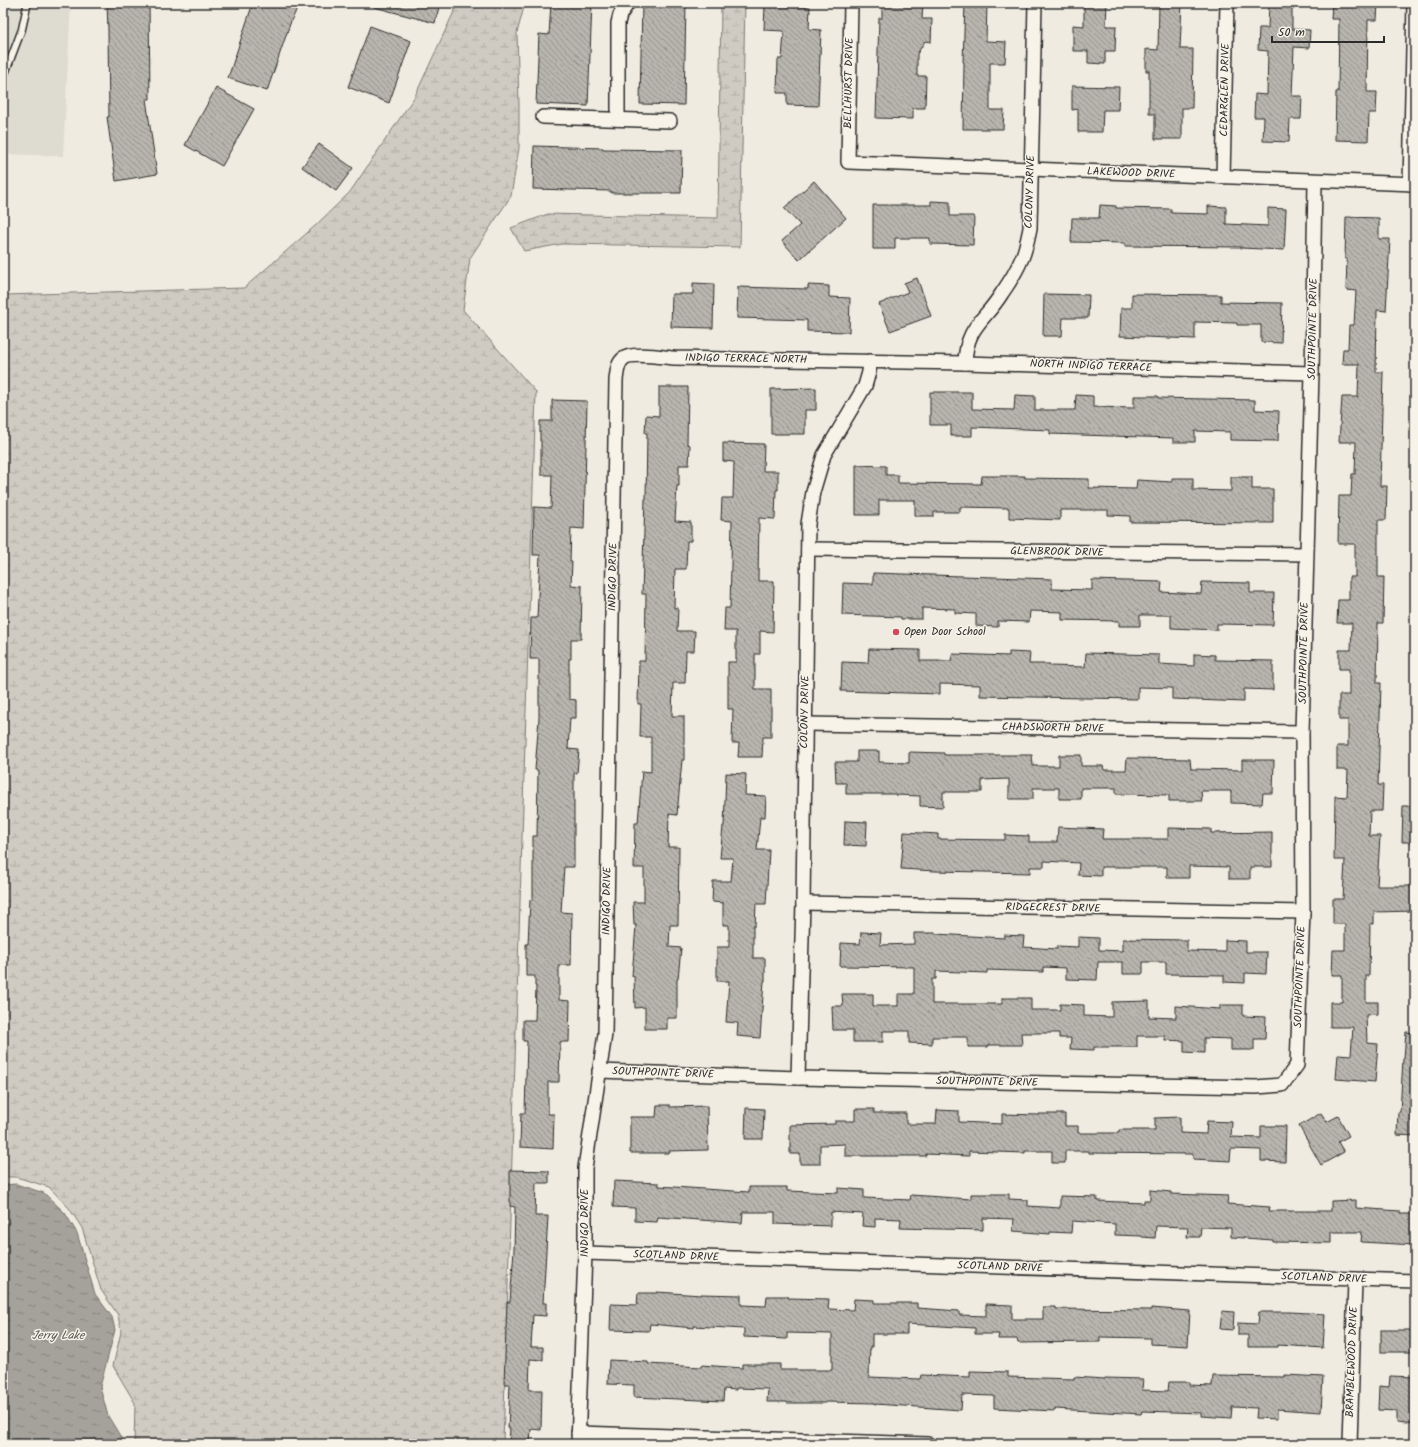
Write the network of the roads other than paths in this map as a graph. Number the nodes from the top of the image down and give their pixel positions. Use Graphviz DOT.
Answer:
graph roads {
  1 [pos="26,3"];
  2 [pos="628,3"];
  3 [pos="851,3"];
  4 [pos="1035,3"];
  5 [pos="1227,3"];
  6 [pos="1414,3"];
  7 [pos="3,78"];
  8 [pos="543,117"];
  9 [pos="618,120"];
  10 [pos="670,121"];
  11 [pos="848,162"];
  12 [pos="1031,170"];
  13 [pos="1223,177"];
  14 [pos="1315,180"];
  15 [pos="1412,184"];
  16 [pos="624,358"];
  17 [pos="870,361"];
  18 [pos="965,363"];
  19 [pos="1312,373"];
  20 [pos="808,549"];
  21 [pos="1306,554"];
  22 [pos="805,724"];
  23 [pos="1302,732"];
  24 [pos="803,903"];
  25 [pos="1303,912"];
  26 [pos="599,1071"];
  27 [pos="798,1078"];
  28 [pos="585,1253"];
  29 [pos="1355,1280"];
  30 [pos="1415,1281"];
  31 [pos="578,1439"];
  32 [pos="928,1444"];
  33 [pos="1350,1444"];
  1 -- 7 [label="lane"];
  2 -- 9 [label="street"];
  3 -- 11 [label="street, BELLHURST DRIVE"];
  4 -- 12 [label="street, COLONY DRIVE"];
  5 -- 13 [label="street, CEDARGLEN DRIVE"];
  6 -- 15 [label="street"];
  8 -- 9 [label="street"];
  9 -- 10 [label="street"];
  11 -- 12 [label="street, LAKEWOOD DRIVE"];
  12 -- 13 [label="street, LAKEWOOD DRIVE"];
  12 -- 18 [label="street, COLONY DRIVE"];
  13 -- 14 [label="street, LAKEWOOD DRIVE"];
  14 -- 15 [label="street, LAKEWOOD DRIVE"];
  14 -- 19 [label="street, SOUTHPOINTE DRIVE"];
  16 -- 17 [label="street, INDIGO TERRACE NORTH"];
  16 -- 26 [label="street, INDIGO DRIVE"];
  17 -- 18 [label="street, NORTH INDIGO TERRACE"];
  17 -- 20 [label="street, COLONY DRIVE"];
  18 -- 19 [label="street, NORTH INDIGO TERRACE"];
  19 -- 21 [label="street, SOUTHPOINTE DRIVE"];
  20 -- 21 [label="street, GLENBROOK DRIVE"];
  20 -- 22 [label="street, COLONY DRIVE"];
  21 -- 23 [label="street, SOUTHPOINTE DRIVE"];
  22 -- 23 [label="street, CHADSWORTH DRIVE"];
  22 -- 24 [label="street, COLONY DRIVE"];
  23 -- 25 [label="street, SOUTHPOINTE DRIVE"];
  24 -- 25 [label="street, RIDGECREST DRIVE"];
  24 -- 27 [label="street, COLONY DRIVE"];
  25 -- 27 [label="street, SOUTHPOINTE DRIVE"];
  26 -- 27 [label="street, SOUTHPOINTE DRIVE"];
  26 -- 28 [label="street, INDIGO DRIVE"];
  28 -- 29 [label="street, SCOTLAND DRIVE"];
  28 -- 31 [label="street, INDIGO DRIVE"];
  29 -- 30 [label="street, SCOTLAND DRIVE"];
  29 -- 33 [label="street, BRAMBLEWOOD DRIVE"];
  31 -- 32 [label="street"];
}
